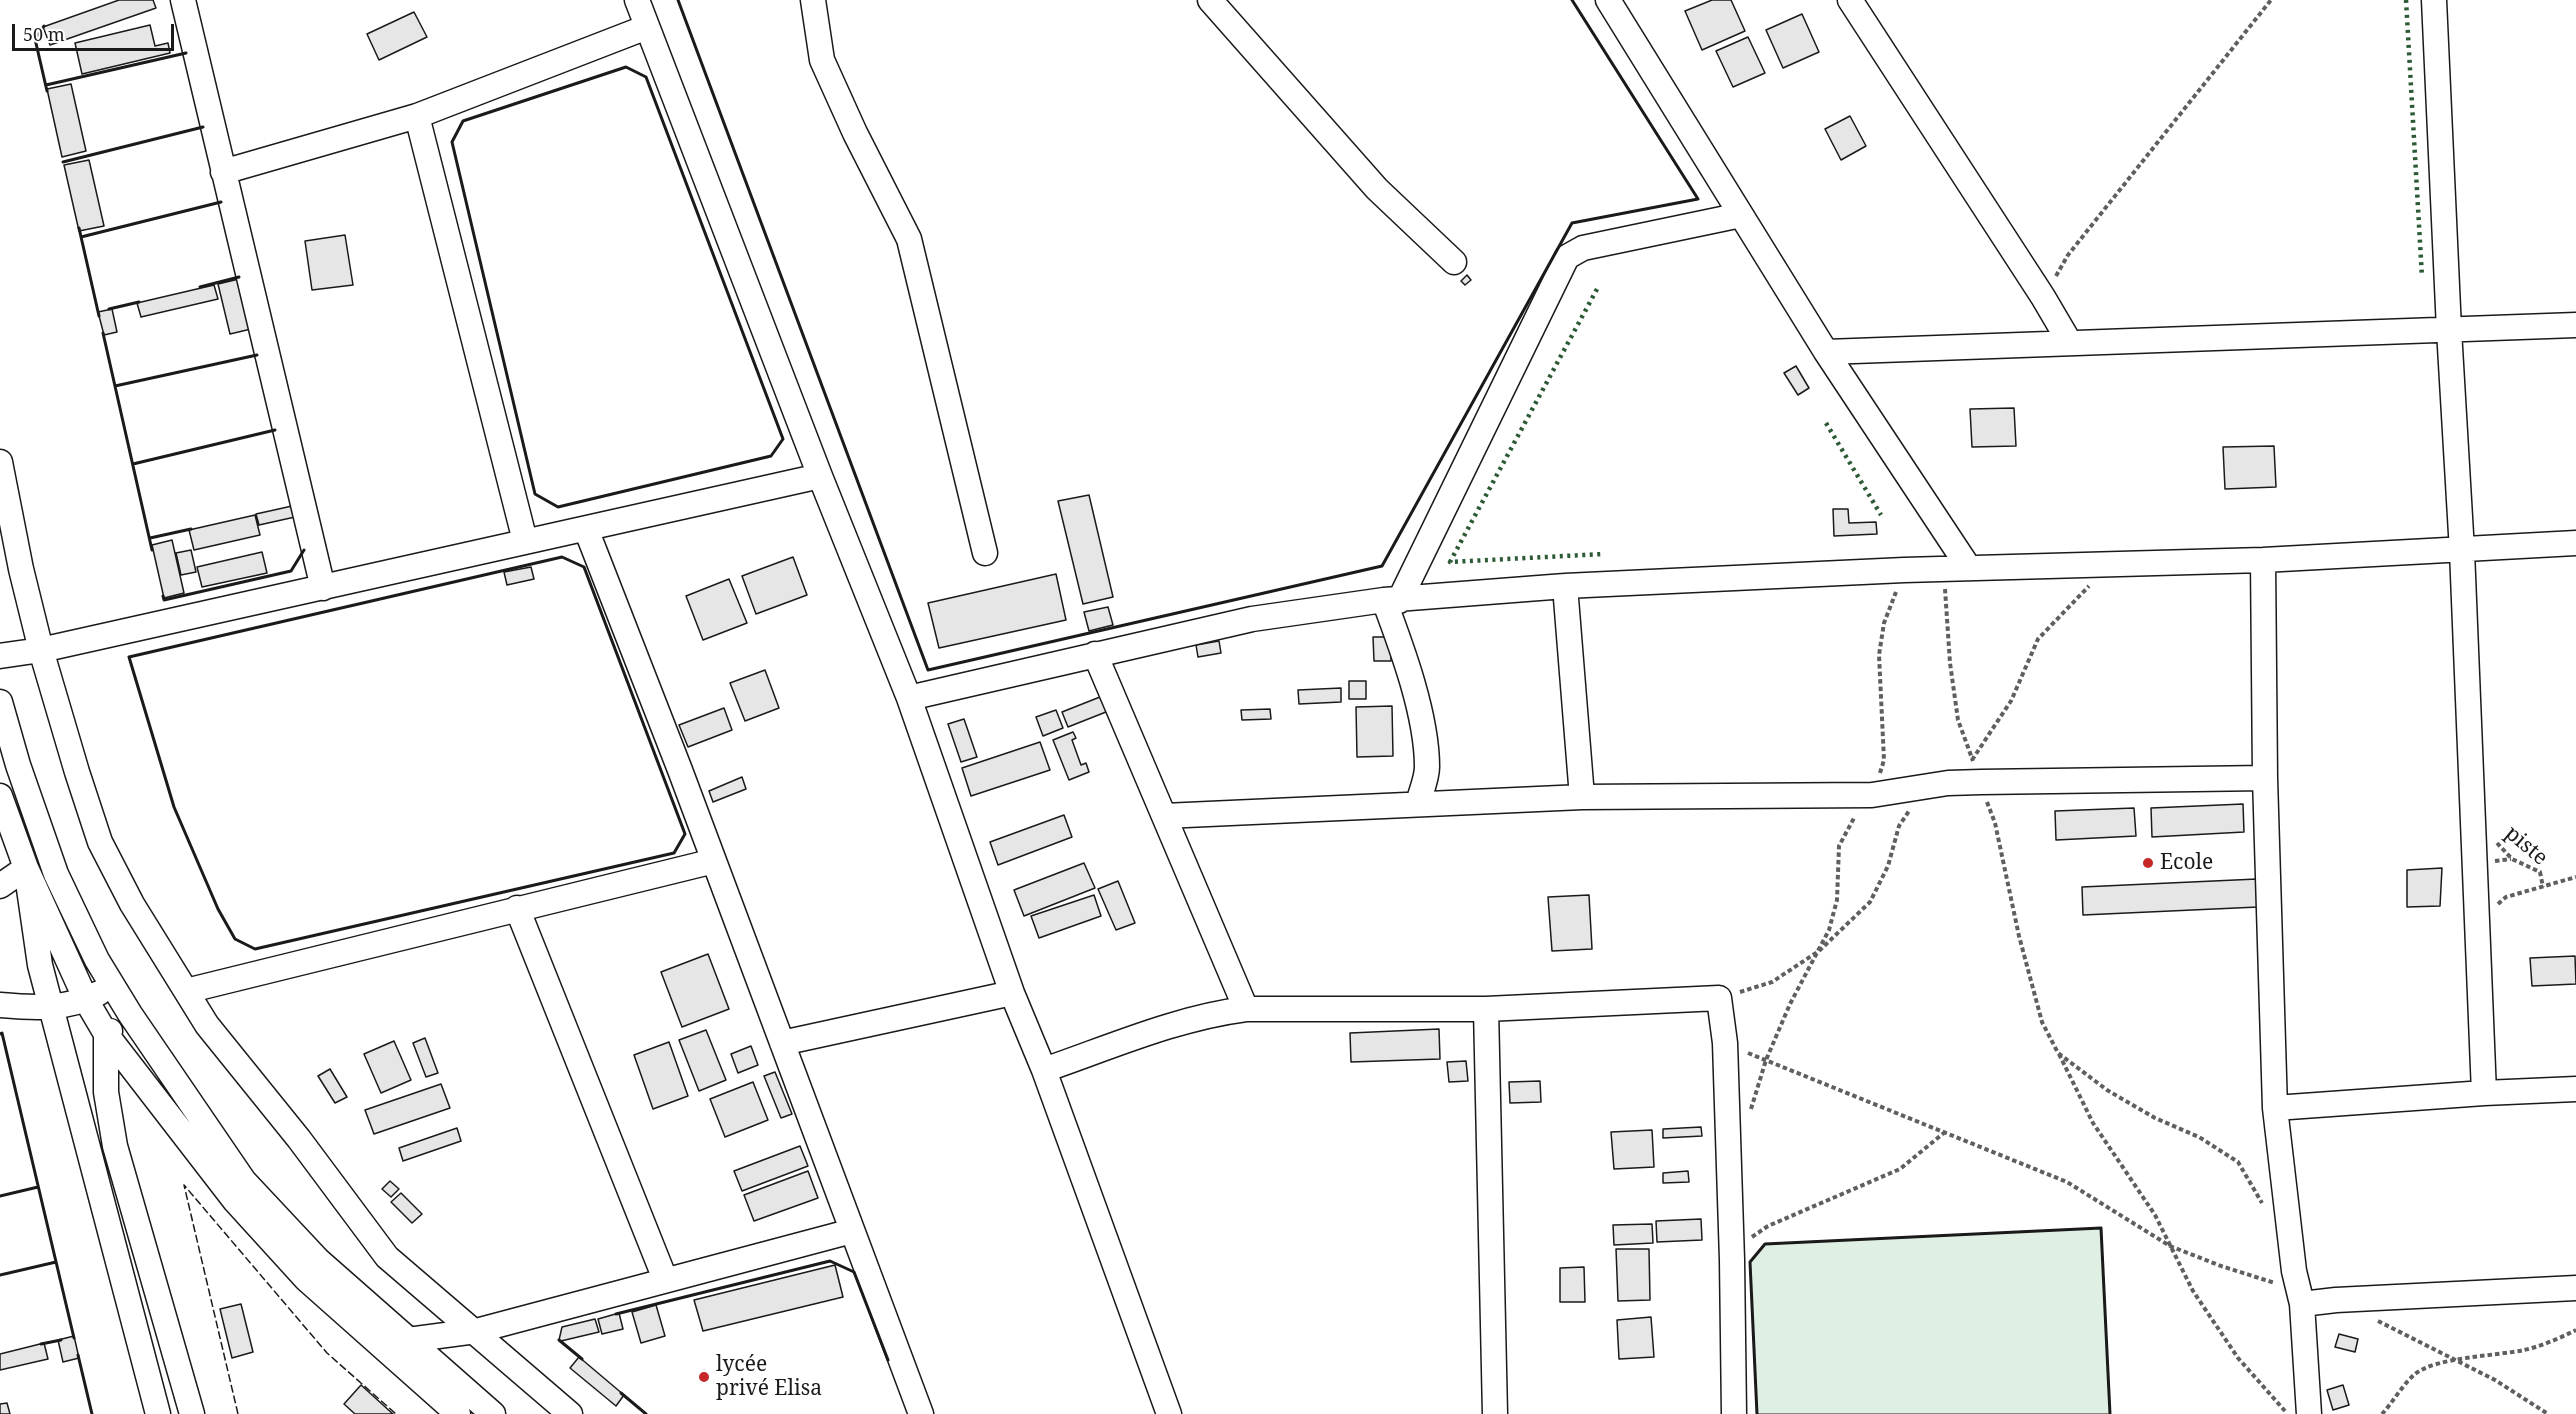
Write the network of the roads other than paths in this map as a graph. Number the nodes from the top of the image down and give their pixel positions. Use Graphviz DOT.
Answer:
graph roads {
  1 [pos="183,0"];
  2 [pos="636,0"];
  3 [pos="813,0"];
  4 [pos="1210,0"];
  5 [pos="1608,0"];
  6 [pos="1850,0"];
  7 [pos="2434,0"];
  8 [pos="647,27"];
  9 [pos="417,116"];
  10 [pos="223,172"];
  11 [pos="1741,215"];
  12 [pos="1454,262"];
  13 [pos="2576,325"];
  14 [pos="2449,330"];
  15 [pos="2070,343"];
  16 [pos="1826,352"];
  17 [pos="0,462"];
  18 [pos="820,476"];
  19 [pos="586,529"];
  20 [pos="525,541"];
  21 [pos="2576,543"];
  22 [pos="2462,550"];
  23 [pos="985,553"];
  24 [pos="2263,560"];
  25 [pos="1969,568"];
  26 [pos="1565,586"];
  27 [pos="323,588"];
  28 [pos="1392,600"];
  29 [pos="41,650"];
  30 [pos="1095,654"];
  31 [pos="0,656"];
  32 [pos="909,698"];
  33 [pos="0,702"];
  34 [pos="2265,778"];
  35 [pos="0,796"];
  36 [pos="1582,797"];
  37 [pos="1418,803"];
  38 [pos="1164,816"];
  39 [pos="714,861"];
  40 [pos="26,868"];
  41 [pos="0,886"];
  42 [pos="517,908"];
  43 [pos="112,987"];
  44 [pos="186,991"];
  45 [pos="1012,993"];
  46 [pos="86,1000"];
  47 [pos="0,1005"];
  48 [pos="51,1008"];
  49 [pos="1246,1009"];
  50 [pos="1486,1009"];
  51 [pos="130,1014"];
  52 [pos="106,1034"];
  53 [pos="782,1043"];
  54 [pos="1044,1070"];
  55 [pos="2576,1089"];
  56 [pos="2484,1093"];
  57 [pos="2275,1108"];
  58 [pos="852,1231"];
  59 [pos="665,1279"];
  60 [pos="2576,1288"];
  61 [pos="2300,1297"];
  62 [pos="476,1331"];
  63 [pos="408,1340"];
  64 [pos="158,1414"];
  65 [pos="192,1414"];
  66 [pos="458,1414"];
  67 [pos="493,1414"];
  68 [pos="570,1414"];
  69 [pos="921,1414"];
  70 [pos="1169,1414"];
  71 [pos="1495,1414"];
  72 [pos="1734,1414"];
  73 [pos="2309,1414"];
  1 -- 10 [label="street"];
  2 -- 8 [label="street"];
  3 -- 23 [label="street"];
  4 -- 12 [label="street"];
  5 -- 11 [label="street"];
  6 -- 15 [label="street"];
  7 -- 14 [label="street"];
  8 -- 9 [label="street"];
  8 -- 18 [label="street"];
  9 -- 10 [label="street"];
  9 -- 20 [label="street"];
  10 -- 27 [label="street"];
  11 -- 16 [label="street"];
  11 -- 28 [label="street"];
  13 -- 14 [label="street"];
  14 -- 15 [label="street"];
  14 -- 22 [label="street"];
  15 -- 16 [label="street"];
  16 -- 25 [label="street"];
  17 -- 29 [label="street"];
  18 -- 19 [label="street"];
  18 -- 32 [label="street"];
  19 -- 20 [label="street"];
  19 -- 39 [label="street"];
  20 -- 27 [label="street"];
  21 -- 22 [label="street"];
  22 -- 24 [label="street"];
  22 -- 56 [label="street"];
  24 -- 25 [label="street"];
  24 -- 34 [label="street"];
  25 -- 26 [label="street"];
  26 -- 28 [label="street"];
  26 -- 36 [label="street"];
  27 -- 29 [label="street"];
  28 -- 30 [label="street"];
  28 -- 37 [label="street"];
  29 -- 31 [label="street"];
  29 -- 44 [label="street"];
  30 -- 32 [label="street"];
  30 -- 38 [label="street"];
  32 -- 45 [label="street"];
  33 -- 43 [label="street"];
  34 -- 36 [label="street"];
  34 -- 57 [label="street"];
  35 -- 40 [label="street"];
  36 -- 37 [label="street"];
  37 -- 38 [label="street"];
  38 -- 49 [label="street"];
  39 -- 42 [label="street"];
  39 -- 53 [label="street"];
  40 -- 41 [label="street"];
  40 -- 46 [label="street"];
  40 -- 48 [label="street"];
  42 -- 44 [label="street"];
  42 -- 59 [label="street"];
  43 -- 46 [label="street"];
  43 -- 51 [label="street"];
  44 -- 62 [label="street"];
  45 -- 53 [label="street"];
  45 -- 54 [label="street"];
  46 -- 48 [label="street"];
  46 -- 52 [label="street"];
  47 -- 48 [label="street"];
  48 -- 64 [label="street"];
  49 -- 50 [label="street"];
  49 -- 54 [label="street"];
  50 -- 71 [label="street"];
  50 -- 72 [label="street"];
  51 -- 52 [label="street"];
  51 -- 63 [label="street"];
  52 -- 65 [label="street"];
  52 -- 66 [label="street"];
  53 -- 58 [label="street"];
  54 -- 70 [label="street"];
  55 -- 56 [label="street"];
  56 -- 57 [label="street"];
  57 -- 61 [label="street"];
  58 -- 59 [label="street"];
  58 -- 69 [label="street"];
  59 -- 62 [label="street"];
  60 -- 61 [label="street"];
  61 -- 73 [label="street"];
  62 -- 63 [label="street"];
  62 -- 68 [label="street"];
  63 -- 67 [label="street"];
}
